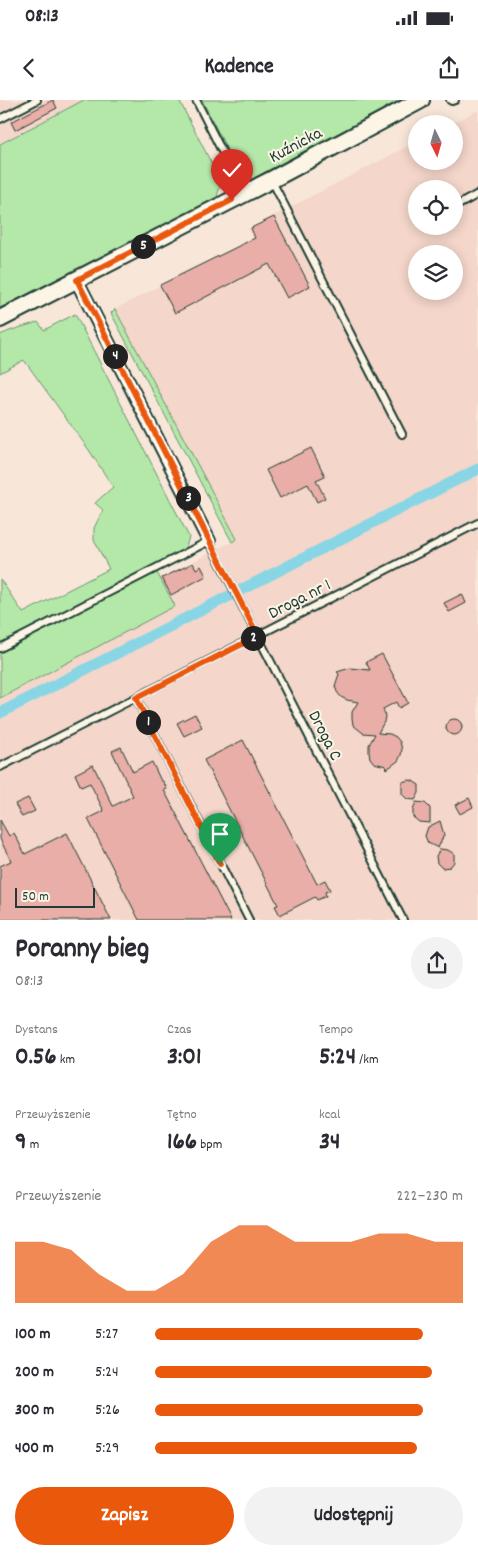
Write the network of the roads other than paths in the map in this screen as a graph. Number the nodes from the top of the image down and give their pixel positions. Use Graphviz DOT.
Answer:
graph roads {
  1 [pos="37,100"];
  2 [pos="196,100"];
  3 [pos="421,100"];
  4 [pos="450,100"];
  5 [pos="455,100"];
  6 [pos="0,119"];
  7 [pos="271,180"];
  8 [pos="243,194"];
  9 [pos="478,194"];
  10 [pos="463,202"];
  11 [pos="77,280"];
  12 [pos="0,318"];
  13 [pos="402,434"];
  14 [pos="478,523"];
  15 [pos="210,540"];
  16 [pos="258,636"];
  17 [pos="0,648"];
  18 [pos="136,698"];
  19 [pos="0,767"];
  20 [pos="249,920"];
  21 [pos="403,920"];
  1 -- 6 [label="lane"];
  2 -- 8 [label="lane"];
  3 -- 7 [label="street, Kuźnicka"];
  4 -- 5 [label="lane"];
  7 -- 8 [label="street, Kuźnicka"];
  7 -- 13 [label="lane"];
  8 -- 11 [label="street, Kuźnicka"];
  9 -- 10 [label="lane"];
  11 -- 12 [label="street, Kuźnicka"];
  11 -- 15 [label="street"];
  14 -- 16 [label="lane, Droga nr 1"];
  15 -- 16 [label="lane, Droga C"];
  15 -- 17 [label="lane"];
  16 -- 18 [label="lane, Droga nr 1"];
  16 -- 21 [label="lane, Droga C"];
  18 -- 19 [label="lane, Droga nr 1"];
  18 -- 20 [label="lane"];
}
